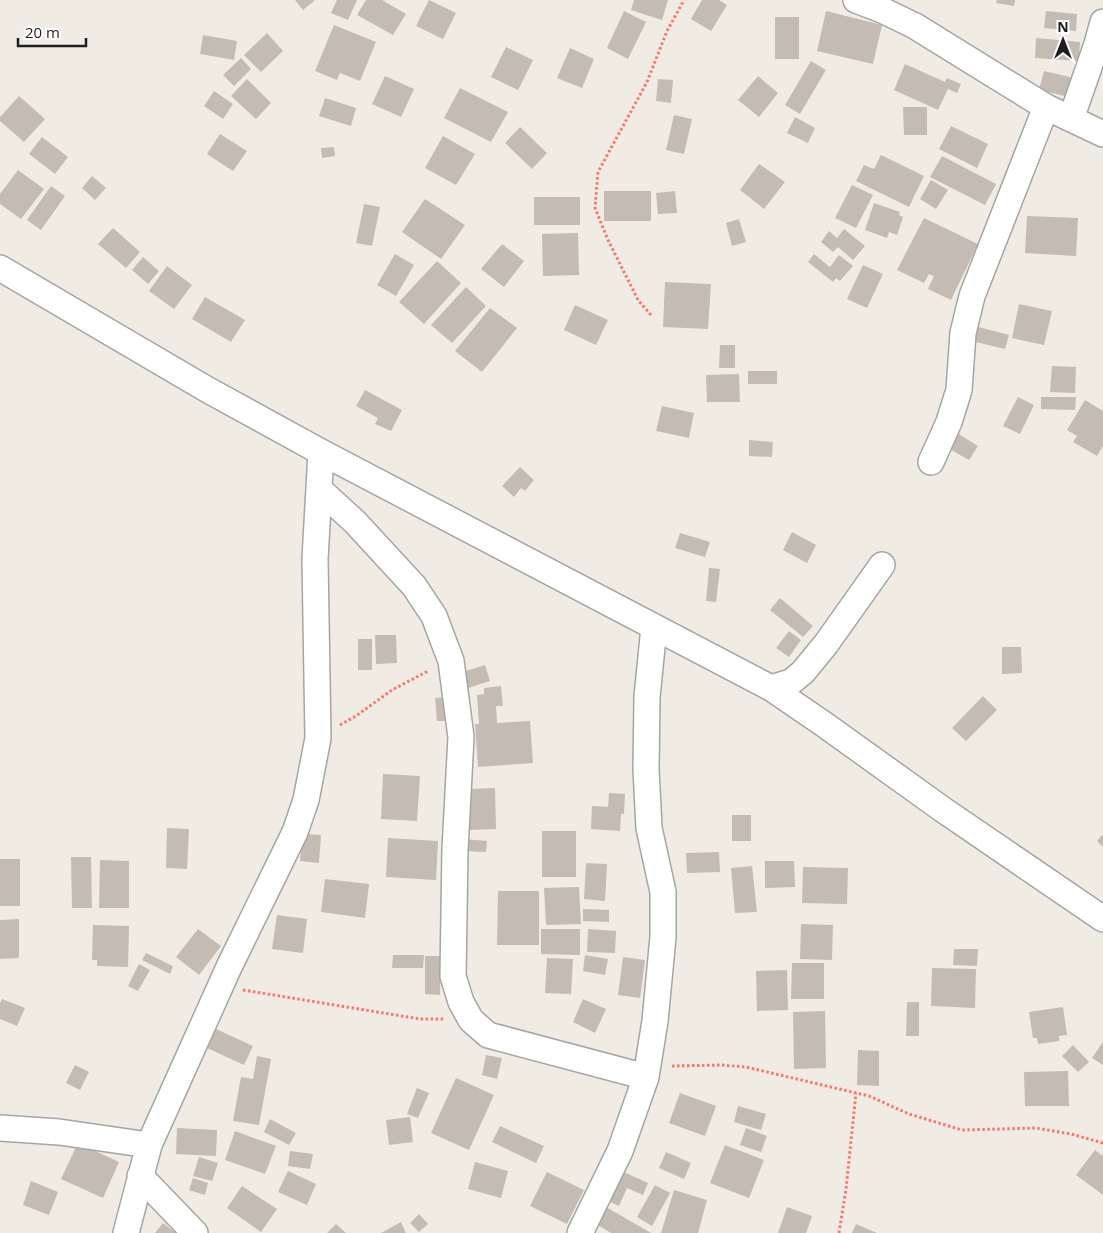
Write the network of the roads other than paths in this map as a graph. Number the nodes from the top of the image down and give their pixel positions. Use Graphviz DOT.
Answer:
graph roads {
  1 [pos="856,0"];
  2 [pos="1103,22"];
  3 [pos="1046,107"];
  4 [pos="1071,119"];
  5 [pos="1103,134"];
  6 [pos="0,268"];
  7 [pos="321,452"];
  8 [pos="931,462"];
  9 [pos="319,489"];
  10 [pos="882,565"];
  11 [pos="654,627"];
  12 [pos="771,688"];
  13 [pos="1103,919"];
  14 [pos="648,1072"];
  15 [pos="0,1128"];
  16 [pos="149,1145"];
  17 [pos="140,1176"];
  18 [pos="126,1233"];
  19 [pos="195,1233"];
  20 [pos="580,1233"];
  1 -- 3 [label="street"];
  2 -- 4 [label="street"];
  3 -- 4 [label="street"];
  3 -- 8 [label="street"];
  4 -- 5 [label="street"];
  6 -- 7 [label="street"];
  7 -- 9 [label="street"];
  7 -- 11 [label="street"];
  9 -- 14 [label="street"];
  9 -- 16 [label="street"];
  10 -- 12 [label="street"];
  11 -- 12 [label="street"];
  11 -- 14 [label="street"];
  12 -- 13 [label="street"];
  14 -- 20 [label="street"];
  15 -- 16 [label="street"];
  16 -- 17 [label="street"];
  17 -- 18 [label="street"];
  17 -- 19 [label="street"];
}
